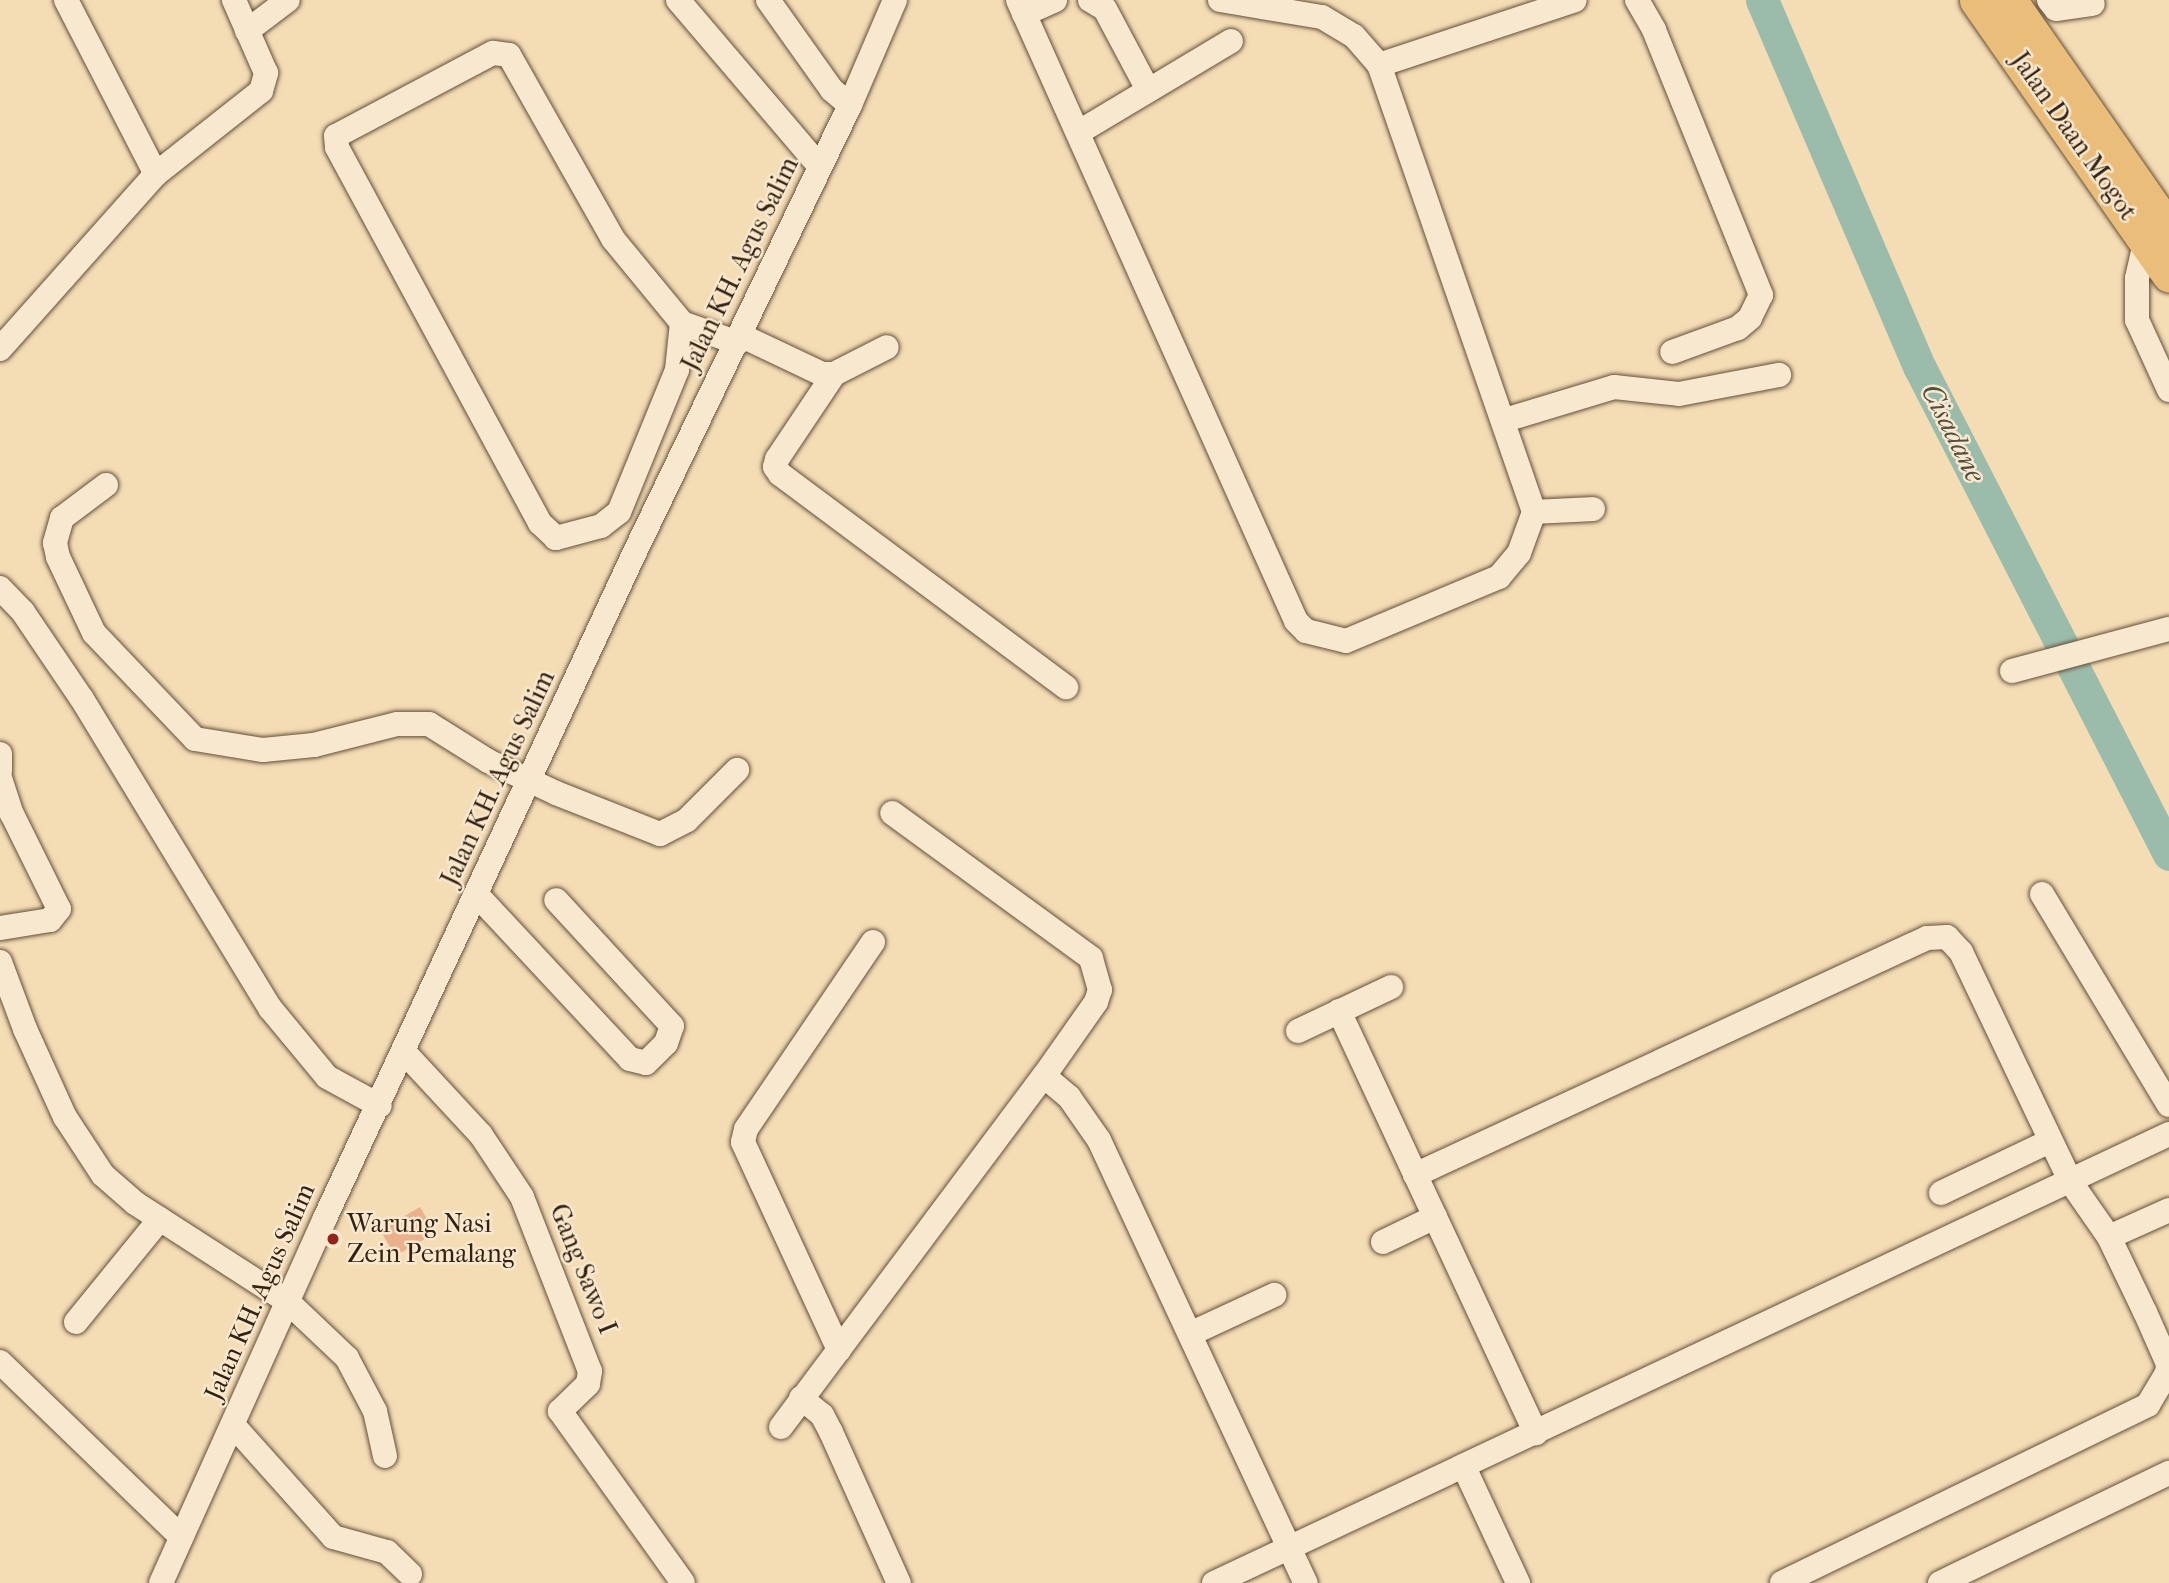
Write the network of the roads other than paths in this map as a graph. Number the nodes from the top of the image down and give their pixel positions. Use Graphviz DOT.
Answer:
graph roads {
  1 [pos="66,0"];
  2 [pos="234,0"];
  3 [pos="288,0"];
  4 [pos="678,0"];
  5 [pos="768,0"];
  6 [pos="895,0"];
  7 [pos="1055,0"];
  8 [pos="1090,0"];
  9 [pos="1220,0"];
  10 [pos="1575,0"];
  11 [pos="1637,0"];
  12 [pos="2093,4"];
  13 [pos="1021,7"];
  14 [pos="2016,12"];
  15 [pos="247,31"];
  16 [pos="1231,41"];
  17 [pos="1379,65"];
  18 [pos="1148,90"];
  19 [pos="850,105"];
  20 [pos="1079,132"];
  21 [pos="820,167"];
  22 [pos="156,174"];
  23 [pos="2157,234"];
  24 [pos="2169,274"];
  25 [pos="682,323"];
  26 [pos="740,340"];
  27 [pos="887,347"];
  28 [pos="0,349"];
  29 [pos="1672,352"];
  30 [pos="834,374"];
  31 [pos="1779,375"];
  32 [pos="2169,390"];
  33 [pos="1505,420"];
  34 [pos="106,485"];
  35 [pos="1593,509"];
  36 [pos="1534,512"];
  37 [pos="0,588"];
  38 [pos="2169,629"];
  39 [pos="2012,671"];
  40 [pos="1066,687"];
  41 [pos="0,754"];
  42 [pos="737,769"];
  43 [pos="0,771"];
  44 [pos="0,778"];
  45 [pos="529,780"];
  46 [pos="892,813"];
  47 [pos="2042,894"];
  48 [pos="477,895"];
  49 [pos="556,900"];
  50 [pos="0,928"];
  51 [pos="873,942"];
  52 [pos="0,962"];
  53 [pos="1391,987"];
  54 [pos="1339,1012"];
  55 [pos="1298,1031"];
  56 [pos="405,1053"];
  57 [pos="1044,1076"];
  58 [pos="380,1105"];
  59 [pos="2169,1105"];
  60 [pos="2169,1134"];
  61 [pos="2050,1140"];
  62 [pos="1416,1175"];
  63 [pos="2070,1181"];
  64 [pos="1941,1193"];
  65 [pos="2169,1210"];
  66 [pos="1435,1217"];
  67 [pos="160,1219"];
  68 [pos="2109,1237"];
  69 [pos="1383,1241"];
  70 [pos="1274,1295"];
  71 [pos="287,1301"];
  72 [pos="76,1322"];
  73 [pos="1190,1334"];
  74 [pos="839,1350"];
  75 [pos="2166,1351"];
  76 [pos="0,1362"];
  77 [pos="801,1398"];
  78 [pos="233,1425"];
  79 [pos="781,1427"];
  80 [pos="1536,1433"];
  81 [pos="385,1457"];
  82 [pos="1464,1467"];
  83 [pos="2169,1473"];
  84 [pos="181,1537"];
  85 [pos="1290,1548"];
  86 [pos="410,1574"];
  87 [pos="161,1583"];
  88 [pos="683,1583"];
  89 [pos="899,1583"];
  90 [pos="1214,1583"];
  91 [pos="1306,1583"];
  92 [pos="1518,1583"];
  93 [pos="1782,1583"];
  94 [pos="1940,1583"];
  1 -- 22 [label="street"];
  2 -- 15 [label="street"];
  3 -- 15 [label="street"];
  4 -- 21 [label="street"];
  5 -- 19 [label="street"];
  6 -- 19 [label="street, Jalan KH. Agus Salim"];
  7 -- 13 [label="street"];
  8 -- 18 [label="street"];
  9 -- 17 [label="street"];
  10 -- 17 [label="street"];
  11 -- 29 [label="street"];
  12 -- 14 [label="street"];
  13 -- 20 [label="street"];
  14 -- 23 [label="highway, Jalan Daan Mogot"];
  15 -- 22 [label="street"];
  16 -- 18 [label="street"];
  17 -- 33 [label="street"];
  18 -- 20 [label="street"];
  19 -- 21 [label="street, Jalan KH. Agus Salim"];
  20 -- 36 [label="street"];
  21 -- 26 [label="street, Jalan KH. Agus Salim"];
  22 -- 28 [label="street"];
  23 -- 24 [label="highway, Jalan Daan Mogot"];
  23 -- 32 [label="street"];
  25 -- 25 [label="street"];
  25 -- 26 [label="street"];
  26 -- 30 [label="street"];
  26 -- 45 [label="street, Jalan KH. Agus Salim"];
  27 -- 30 [label="street"];
  30 -- 40 [label="street"];
  31 -- 33 [label="street"];
  33 -- 36 [label="street"];
  34 -- 45 [label="street"];
  35 -- 36 [label="street"];
  37 -- 58 [label="street"];
  38 -- 39 [label="street"];
  41 -- 43 [label="street"];
  42 -- 45 [label="street"];
  44 -- 50 [label="street"];
  45 -- 48 [label="street, Jalan KH. Agus Salim"];
  46 -- 57 [label="street"];
  47 -- 59 [label="street"];
  48 -- 49 [label="street"];
  48 -- 56 [label="street, Jalan KH. Agus Salim"];
  51 -- 74 [label="street"];
  52 -- 67 [label="street"];
  53 -- 54 [label="street"];
  54 -- 55 [label="street"];
  54 -- 62 [label="street"];
  56 -- 58 [label="street, Jalan KH. Agus Salim"];
  56 -- 88 [label="street, Gang Sawo I"];
  57 -- 73 [label="street"];
  57 -- 74 [label="street"];
  58 -- 71 [label="street, Jalan KH. Agus Salim"];
  60 -- 63 [label="street"];
  61 -- 62 [label="street"];
  61 -- 63 [label="street"];
  61 -- 64 [label="street"];
  62 -- 66 [label="street"];
  63 -- 68 [label="street"];
  63 -- 80 [label="street"];
  65 -- 68 [label="street"];
  66 -- 69 [label="street"];
  66 -- 80 [label="street"];
  67 -- 71 [label="street"];
  67 -- 72 [label="street"];
  68 -- 75 [label="street"];
  70 -- 73 [label="street"];
  71 -- 78 [label="street, Jalan KH. Agus Salim"];
  71 -- 81 [label="street"];
  73 -- 85 [label="street"];
  74 -- 77 [label="street"];
  75 -- 93 [label="street"];
  76 -- 84 [label="street"];
  77 -- 79 [label="street"];
  77 -- 89 [label="street"];
  78 -- 84 [label="street, Jalan KH. Agus Salim"];
  78 -- 86 [label="street"];
  80 -- 82 [label="street"];
  82 -- 85 [label="street"];
  82 -- 92 [label="street"];
  83 -- 94 [label="street"];
  84 -- 87 [label="street, Jalan KH. Agus Salim"];
  85 -- 90 [label="street"];
  85 -- 91 [label="street"];
}
